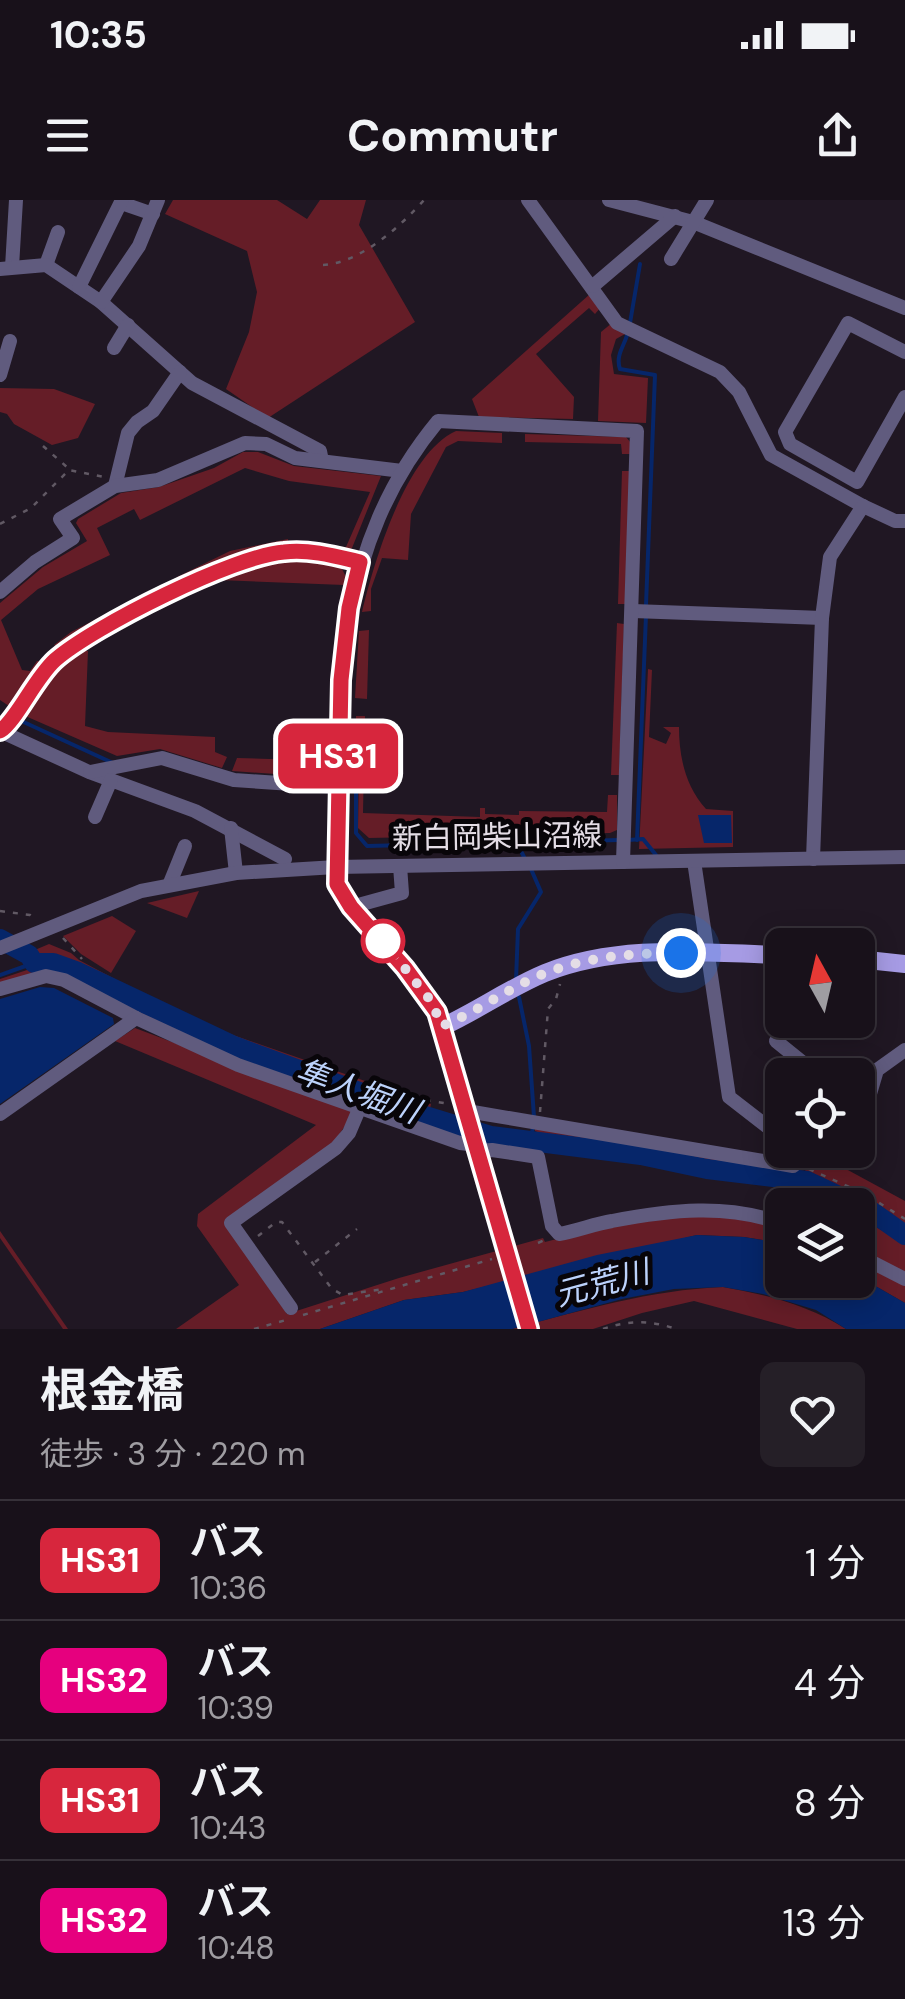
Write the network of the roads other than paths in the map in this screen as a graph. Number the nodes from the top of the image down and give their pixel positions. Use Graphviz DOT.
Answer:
graph roads {
  1 [pos="16,200"];
  2 [pos="528,200"];
  3 [pos="609,200"];
  4 [pos="707,200"];
  5 [pos="121,202"];
  6 [pos="156,207"];
  7 [pos="675,216"];
  8 [pos="693,222"];
  9 [pos="58,232"];
  10 [pos="671,260"];
  11 [pos="46,265"];
  12 [pos="6,268"];
  13 [pos="593,286"];
  14 [pos="79,287"];
  15 [pos="101,302"];
  16 [pos="905,308"];
  17 [pos="128,326"];
  18 [pos="10,341"];
  19 [pos="114,348"];
  20 [pos="905,352"];
  21 [pos="180,372"];
  22 [pos="0,375"];
  23 [pos="905,397"];
  24 [pos="322,461"];
  25 [pos="402,471"];
  26 [pos="115,483"];
  27 [pos="863,506"];
  28 [pos="905,520"];
  29 [pos="360,562"];
  30 [pos="0,592"];
  31 [pos="633,612"];
  32 [pos="822,618"];
  33 [pos="1,732"];
  34 [pos="89,772"];
  35 [pos="110,780"];
  36 [pos="337,786"];
  37 [pos="95,817"];
  38 [pos="231,828"];
  39 [pos="185,846"];
  40 [pos="905,857"];
  41 [pos="285,859"];
  42 [pos="813,859"];
  43 [pos="694,861"];
  44 [pos="623,862"];
  45 [pos="400,866"];
  46 [pos="336,867"];
  47 [pos="236,873"];
  48 [pos="170,883"];
  49 [pos="351,907"];
  50 [pos="0,948"];
  51 [pos="707,954"];
  52 [pos="765,954"];
  53 [pos="875,961"];
  54 [pos="905,964"];
  55 [pos="0,989"];
  56 [pos="136,1018"];
  57 [pos="442,1026"];
  58 [pos="776,1041"];
  59 [pos="905,1050"];
  60 [pos="797,1058"];
  61 [pos="875,1075"];
  62 [pos="360,1107"];
  63 [pos="466,1107"];
  64 [pos="0,1114"];
  65 [pos="765,1125"];
  66 [pos="477,1146"];
  67 [pos="765,1161"];
  68 [pos="765,1220"];
  69 [pos="875,1264"];
  70 [pos="905,1279"];
  71 [pos="291,1308"];
  72 [pos="529,1329"];
  1 -- 12 [label="street"];
  2 -- 13 [label="street"];
  3 -- 7 [label="street"];
  4 -- 8 [label="street"];
  5 -- 6 [label="street"];
  5 -- 14 [label="street"];
  6 -- 15 [label="street"];
  7 -- 8 [label="street"];
  7 -- 13 [label="street"];
  8 -- 10 [label="street"];
  8 -- 16 [label="street"];
  9 -- 11 [label="street"];
  11 -- 12 [label="street"];
  11 -- 14 [label="street"];
  13 -- 27 [label="street"];
  14 -- 15 [label="street"];
  15 -- 17 [label="street"];
  17 -- 19 [label="street"];
  17 -- 21 [label="street"];
  18 -- 22 [label="street"];
  20 -- 23 [label="street"];
  21 -- 24 [label="street"];
  21 -- 26 [label="street"];
  24 -- 25 [label="street"];
  24 -- 26 [label="street"];
  25 -- 29 [label="street"];
  25 -- 31 [label="street"];
  26 -- 30 [label="street"];
  27 -- 28 [label="street"];
  27 -- 32 [label="street"];
  29 -- 33 [label="street"];
  29 -- 36 [label="street"];
  31 -- 32 [label="street"];
  31 -- 44 [label="street"];
  32 -- 42 [label="street"];
  33 -- 34 [label="street"];
  34 -- 35 [label="street"];
  34 -- 36 [label="street"];
  35 -- 37 [label="street"];
  35 -- 38 [label="street"];
  36 -- 46 [label="street"];
  38 -- 41 [label="street"];
  38 -- 47 [label="street"];
  39 -- 48 [label="street"];
  40 -- 42 [label="street, 新白岡柴山沼線"];
  42 -- 43 [label="street, 新白岡柴山沼線"];
  43 -- 44 [label="street, 新白岡柴山沼線"];
  43 -- 51 [label="street"];
  44 -- 45 [label="street, 新白岡柴山沼線"];
  45 -- 46 [label="street, 新白岡柴山沼線"];
  45 -- 49 [label="street"];
  46 -- 47 [label="street, 新白岡柴山沼線"];
  46 -- 49 [label="street"];
  47 -- 48 [label="street, 新白岡柴山沼線"];
  48 -- 50 [label="street, 新白岡柴山沼線"];
  49 -- 57 [label="street"];
  51 -- 52 [label="main road"];
  51 -- 57 [label="main road"];
  51 -- 65 [label="street"];
  53 -- 54 [label="main road"];
  55 -- 56 [label="street"];
  56 -- 62 [label="street"];
  56 -- 64 [label="street"];
  57 -- 63 [label="main road"];
  58 -- 60 [label="street"];
  59 -- 61 [label="street"];
  62 -- 66 [label="street"];
  62 -- 71 [label="street"];
  63 -- 66 [label="main road"];
  63 -- 67 [label="street"];
  66 -- 68 [label="street"];
  66 -- 72 [label="main road"];
  69 -- 70 [label="street"];
}
